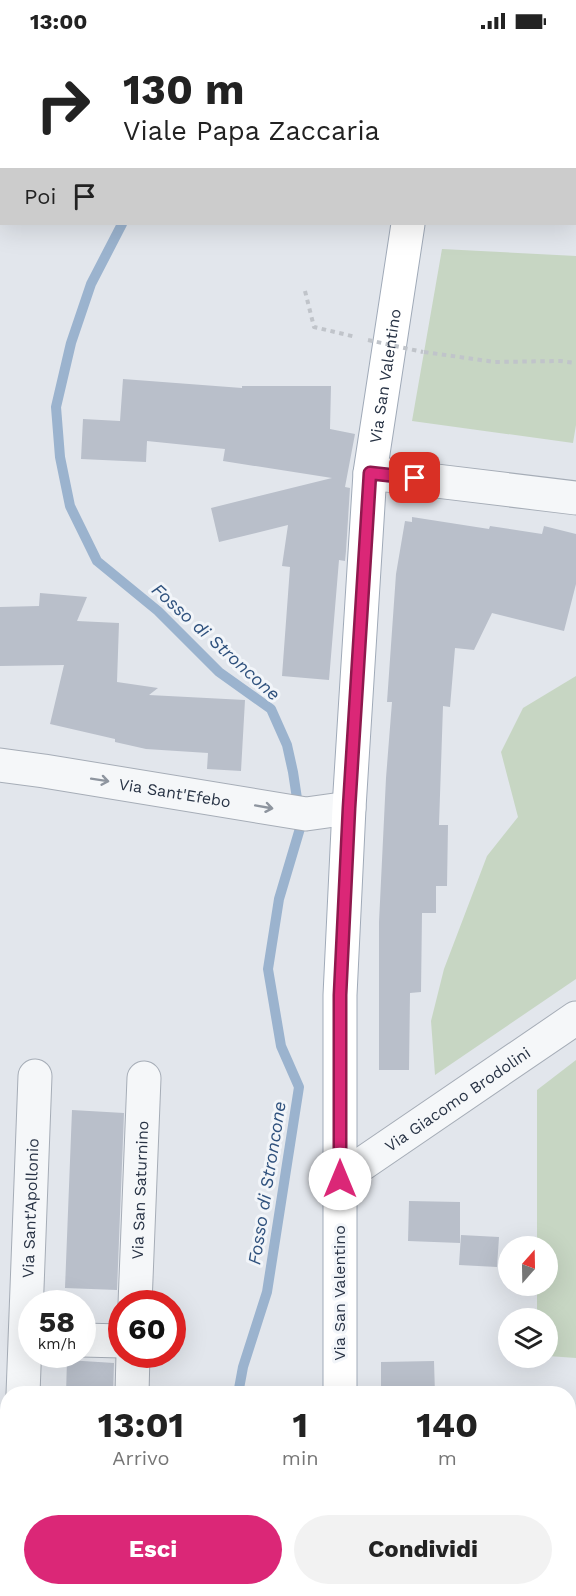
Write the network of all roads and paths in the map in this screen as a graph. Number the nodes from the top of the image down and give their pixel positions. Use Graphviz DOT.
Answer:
graph roads {
  1 [pos="408,225"];
  2 [pos="304,291"];
  3 [pos="576,363"];
  4 [pos="370,473"];
  5 [pos="576,498"];
  6 [pos="0,765"];
  7 [pos="349,808"];
  8 [pos="576,1018"];
  9 [pos="35,1076"];
  10 [pos="144,1078"];
  11 [pos="340,1179"];
  12 [pos="22,1290"];
  13 [pos="136,1290"];
  14 [pos="21,1368"];
  15 [pos="133,1368"];
  16 [pos="22,1386"];
  17 [pos="132,1386"];
  18 [pos="340,1386"];
  1 -- 4 [label="main road, Via San Valentino"];
  2 -- 3 [label="path, bridge"];
  4 -- 5 [label="street"];
  4 -- 7 [label="main road, Via San Valentino"];
  6 -- 7 [label="street, Via Sant'Efebo, one-way"];
  7 -- 11 [label="main road, Via San Valentino"];
  8 -- 11 [label="street, Via Giacomo Brodolini"];
  9 -- 12 [label="street, Via Sant'Apollonio"];
  10 -- 13 [label="street, Via San Saturnino"];
  11 -- 18 [label="main road, Via San Valentino"];
  14 -- 16 [label="street, Via Sant'Apollonio"];
  15 -- 17 [label="street"];
}
